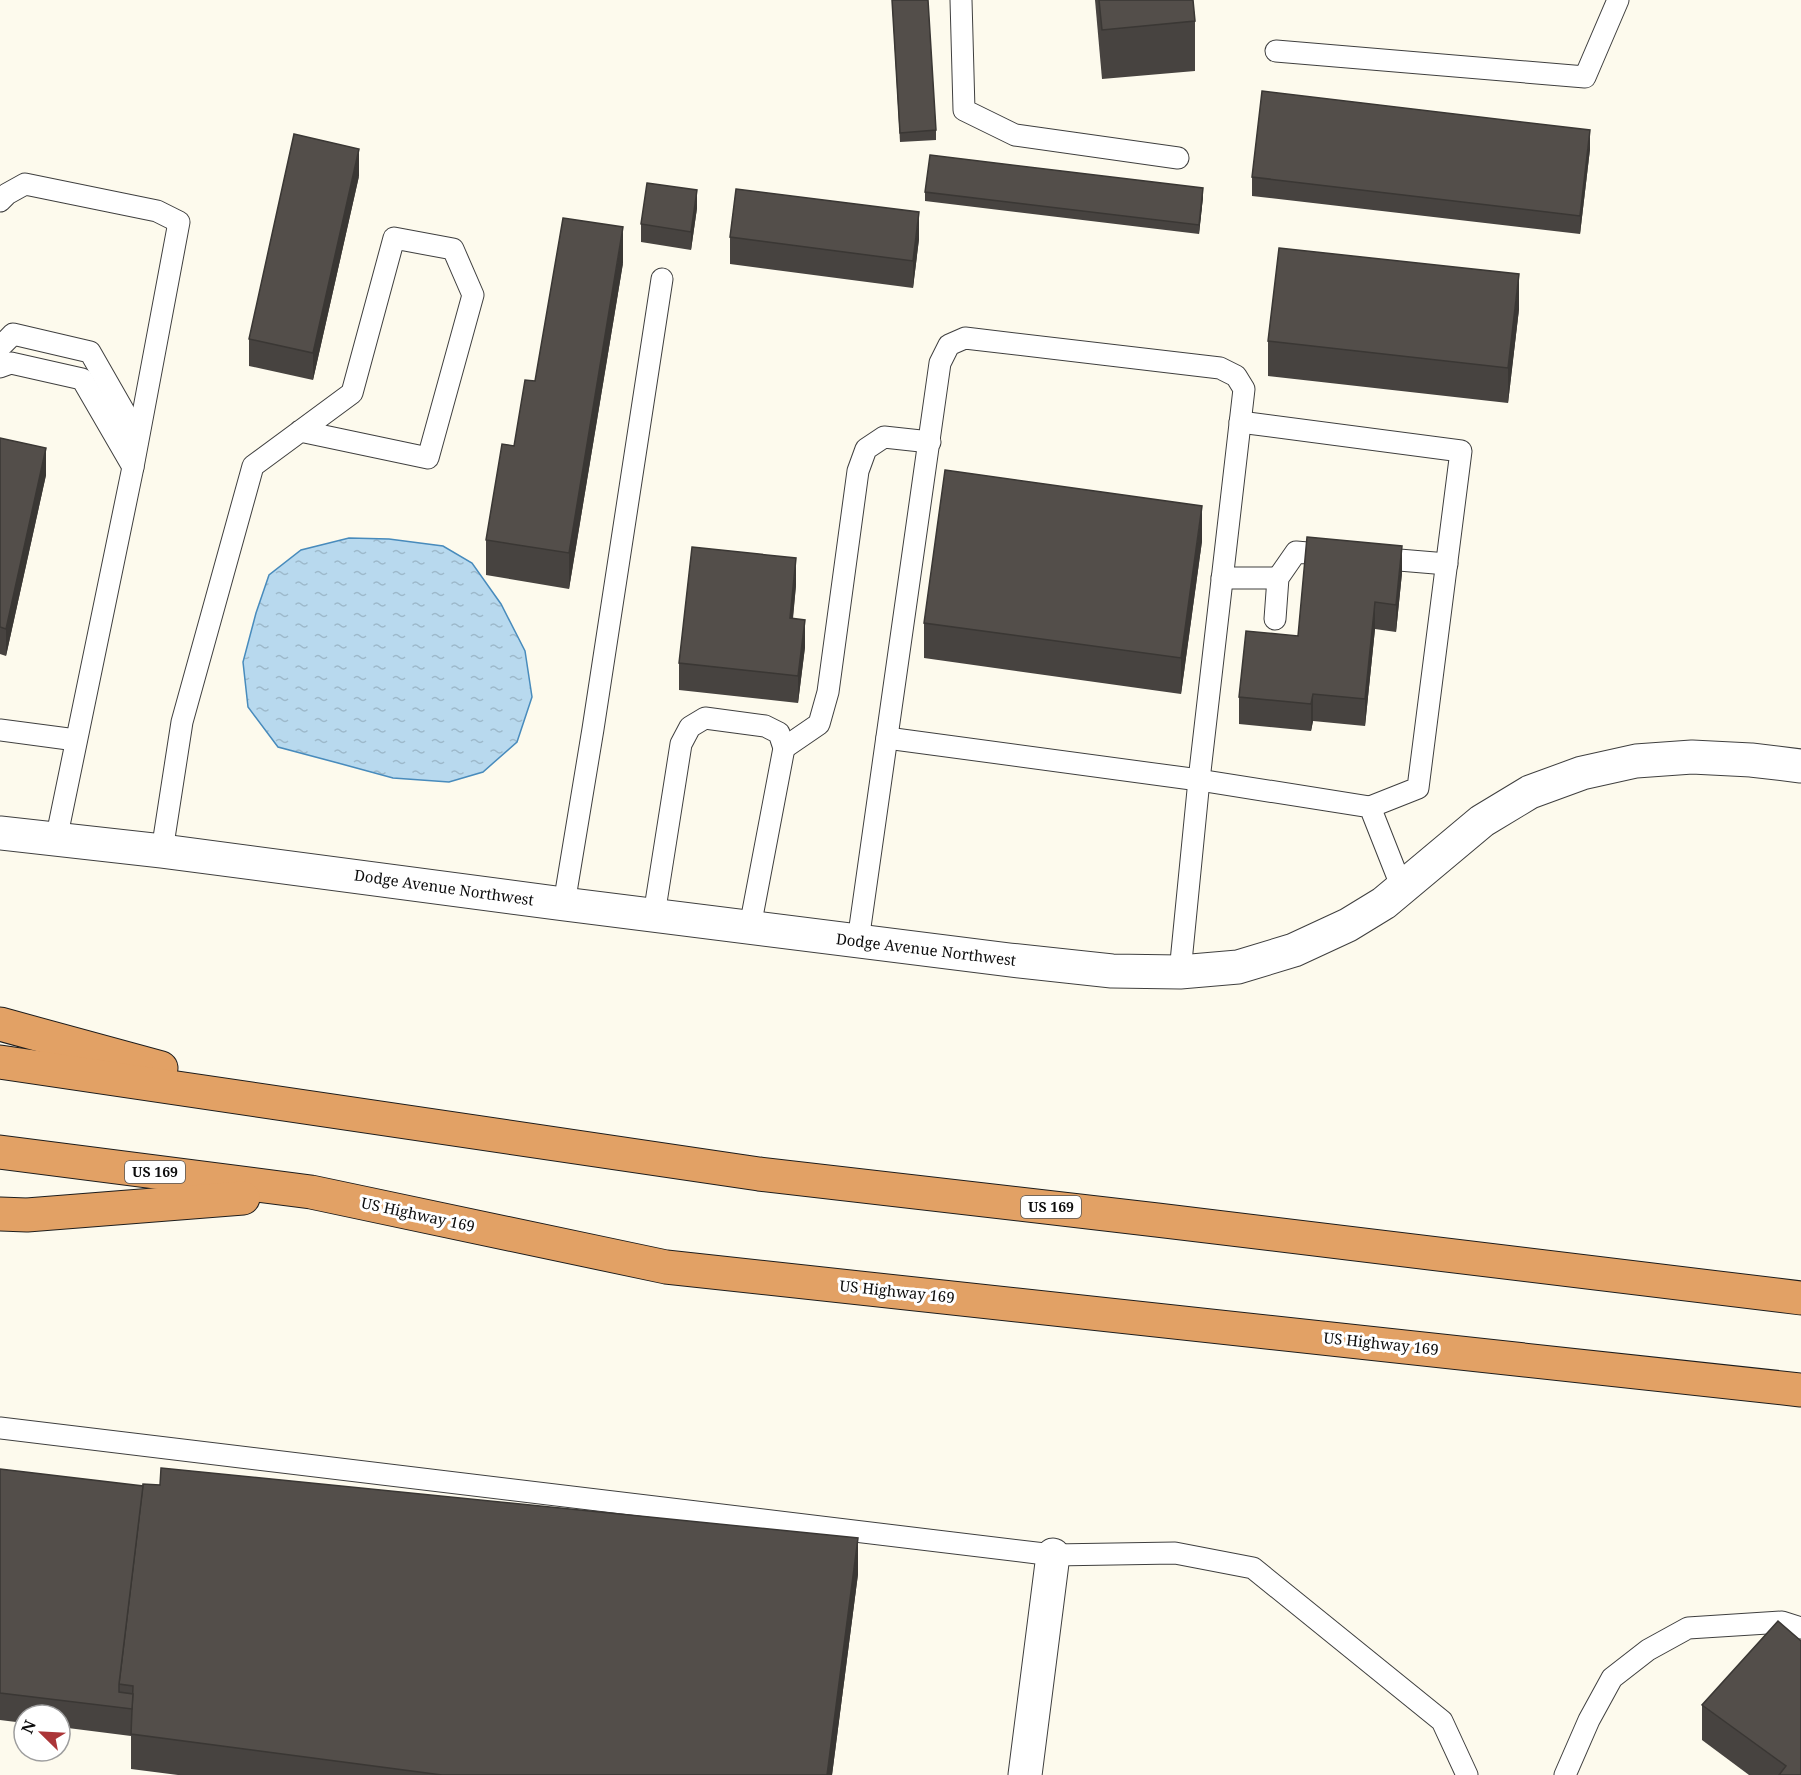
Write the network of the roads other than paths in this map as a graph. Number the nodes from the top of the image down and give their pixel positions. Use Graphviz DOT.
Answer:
graph roads {
  1 [pos="961,0"];
  2 [pos="1618,0"];
  3 [pos="1276,51"];
  4 [pos="1178,158"];
  5 [pos="0,201"];
  6 [pos="662,279"];
  7 [pos="0,347"];
  8 [pos="0,367"];
  9 [pos="1240,422"];
  10 [pos="300,431"];
  11 [pos="138,436"];
  12 [pos="930,442"];
  13 [pos="133,467"];
  14 [pos="1447,564"];
  15 [pos="1222,578"];
  16 [pos="1278,578"];
  17 [pos="1275,619"];
  18 [pos="0,730"];
  19 [pos="887,738"];
  20 [pos="76,740"];
  21 [pos="784,748"];
  22 [pos="1801,766"];
  23 [pos="1199,780"];
  24 [pos="1370,807"];
  25 [pos="0,833"];
  26 [pos="56,840"];
  27 [pos="162,851"];
  28 [pos="1402,888"];
  29 [pos="564,904"];
  30 [pos="654,915"];
  31 [pos="750,927"];
  32 [pos="858,942"];
  33 [pos="1180,972"];
  34 [pos="0,1024"];
  35 [pos="0,1062"];
  36 [pos="302,1107"];
  37 [pos="0,1152"];
  38 [pos="311,1192"];
  39 [pos="0,1214"];
  40 [pos="1801,1298"];
  41 [pos="1801,1390"];
  42 [pos="0,1428"];
  43 [pos="1053,1555"];
  44 [pos="1801,1628"];
  45 [pos="1025,1775"];
  46 [pos="1467,1775"];
  47 [pos="1564,1775"];
  1 -- 4 [label="lane"];
  2 -- 3 [label="lane"];
  5 -- 11 [label="lane"];
  6 -- 29 [label="lane"];
  7 -- 11 [label="lane"];
  8 -- 13 [label="lane"];
  9 -- 12 [label="lane"];
  9 -- 14 [label="lane"];
  9 -- 15 [label="lane"];
  10 -- 10 [label="lane"];
  10 -- 27 [label="lane"];
  11 -- 13 [label="lane"];
  12 -- 19 [label="lane"];
  12 -- 21 [label="lane"];
  13 -- 20 [label="lane"];
  14 -- 16 [label="lane"];
  14 -- 24 [label="lane"];
  15 -- 16 [label="lane"];
  15 -- 23 [label="lane"];
  16 -- 17 [label="lane"];
  18 -- 20 [label="lane"];
  19 -- 23 [label="lane"];
  19 -- 32 [label="lane"];
  20 -- 26 [label="lane"];
  21 -- 30 [label="lane"];
  21 -- 31 [label="lane"];
  22 -- 28 [label="street, Dodge Avenue Northwest"];
  23 -- 24 [label="lane"];
  23 -- 33 [label="lane"];
  24 -- 28 [label="lane"];
  25 -- 26 [label="street, Dodge Avenue Northwest"];
  26 -- 27 [label="street, Dodge Avenue Northwest"];
  27 -- 29 [label="street, Dodge Avenue Northwest"];
  28 -- 33 [label="street, Dodge Avenue Northwest"];
  29 -- 30 [label="street, Dodge Avenue Northwest"];
  30 -- 31 [label="street, Dodge Avenue Northwest"];
  31 -- 32 [label="street, Dodge Avenue Northwest"];
  32 -- 33 [label="street, Dodge Avenue Northwest"];
  34 -- 36 [label="highway"];
  35 -- 36 [label="highway, US 169"];
  36 -- 40 [label="highway, US 169"];
  37 -- 38 [label="highway, US Highway 169 / US 169"];
  38 -- 39 [label="highway"];
  38 -- 41 [label="highway, US Highway 169 / US 169"];
  42 -- 43 [label="lane"];
  43 -- 45 [label="street"];
  43 -- 46 [label="lane"];
  44 -- 47 [label="lane"];
}
